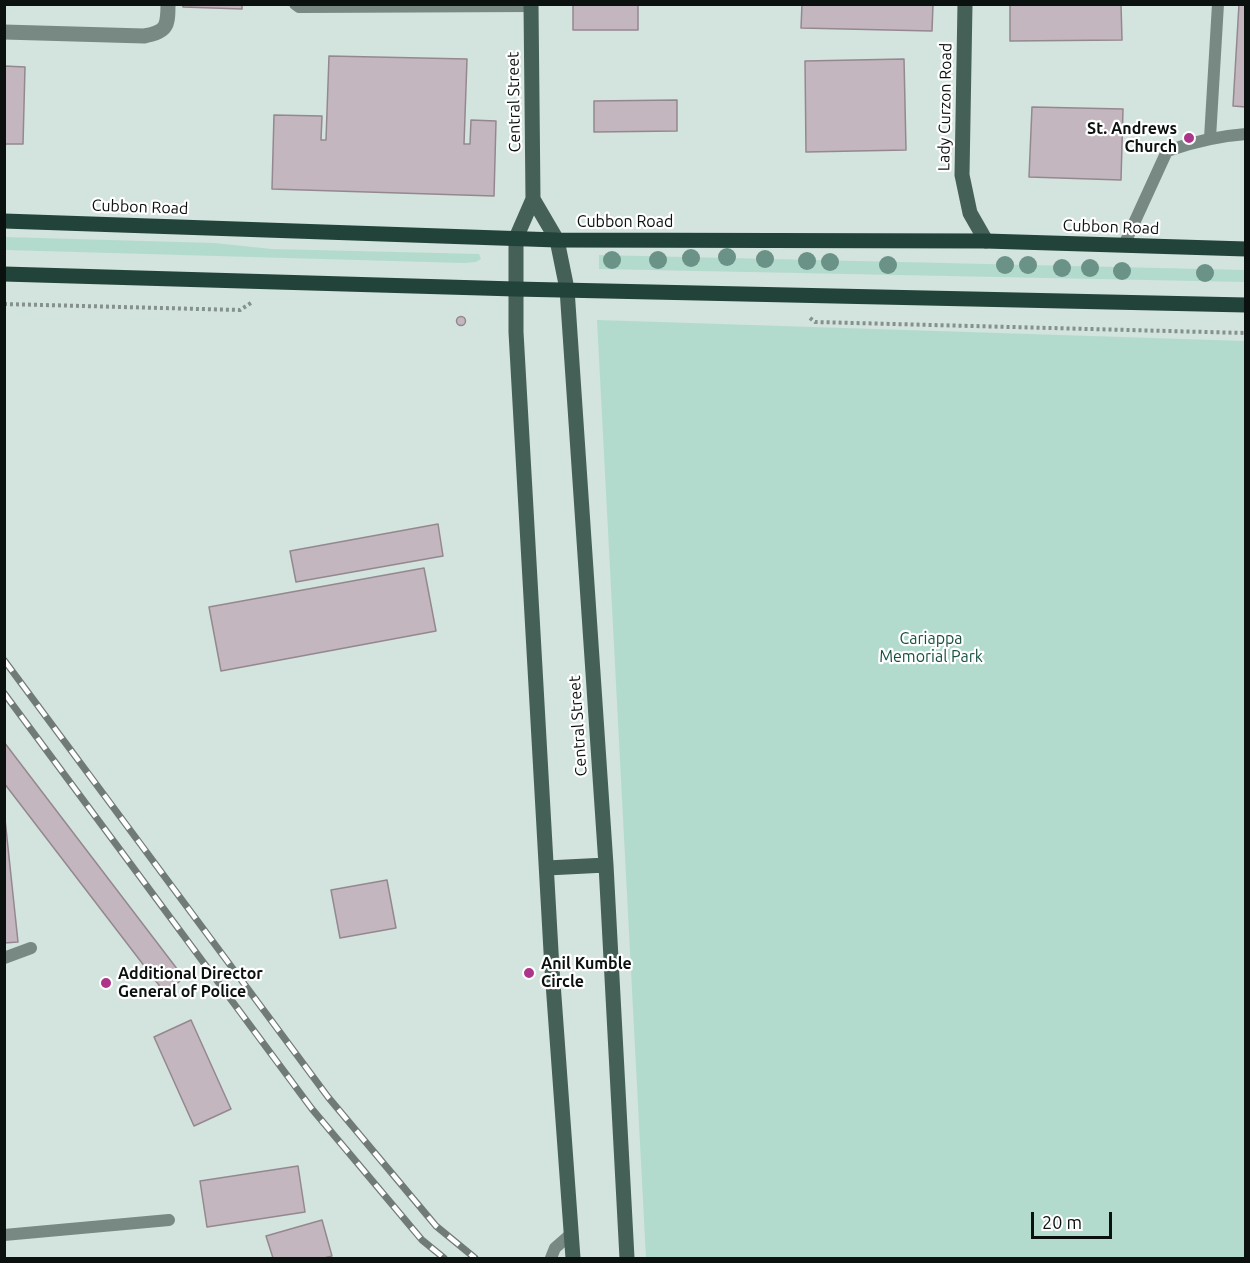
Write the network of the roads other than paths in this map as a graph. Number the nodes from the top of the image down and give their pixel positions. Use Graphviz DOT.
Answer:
graph roads {
  1 [pos="168,4"];
  2 [pos="295,4"];
  3 [pos="965,4"];
  4 [pos="1218,4"];
  5 [pos="531,5"];
  6 [pos="4,32"];
  7 [pos="1245,134"];
  8 [pos="1210,138"];
  9 [pos="533,199"];
  10 [pos="4,221"];
  11 [pos="516,238"];
  12 [pos="557,240"];
  13 [pos="986,241"];
  14 [pos="1124,245"];
  15 [pos="1245,249"];
  16 [pos="4,274"];
  17 [pos="515,289"];
  18 [pos="567,290"];
  19 [pos="1245,305"];
  20 [pos="606,865"];
  21 [pos="547,868"];
  22 [pos="31,948"];
  23 [pos="4,958"];
  24 [pos="169,1220"];
  25 [pos="571,1234"];
  26 [pos="4,1235"];
  27 [pos="551,1258"];
  28 [pos="573,1258"];
  29 [pos="627,1258"];
  1 -- 6 [label="street"];
  2 -- 5 [label="lane"];
  3 -- 13 [label="main road, Lady Curzon Road"];
  4 -- 8 [label="lane"];
  5 -- 9 [label="main road, Central Street"];
  7 -- 8 [label="lane"];
  8 -- 14 [label="lane"];
  9 -- 11 [label="main road, Central Street"];
  9 -- 12 [label="main road, Central Street"];
  10 -- 11 [label="main road, Cubbon Road"];
  11 -- 12 [label="main road, Cubbon Road"];
  11 -- 17 [label="main road, Central Street"];
  12 -- 13 [label="main road, Cubbon Road"];
  12 -- 18 [label="main road, Central Street"];
  13 -- 14 [label="main road, Cubbon Road"];
  14 -- 15 [label="main road, Cubbon Road"];
  16 -- 17 [label="main road"];
  17 -- 18 [label="main road"];
  17 -- 21 [label="main road, Central Street"];
  18 -- 19 [label="main road"];
  18 -- 20 [label="main road, Central Street"];
  20 -- 21 [label="main road"];
  20 -- 29 [label="main road, Central Street"];
  21 -- 25 [label="main road, Central Street"];
  22 -- 23 [label="lane"];
  24 -- 26 [label="lane"];
  25 -- 27 [label="lane"];
  25 -- 28 [label="main road, Central Street"];
}
